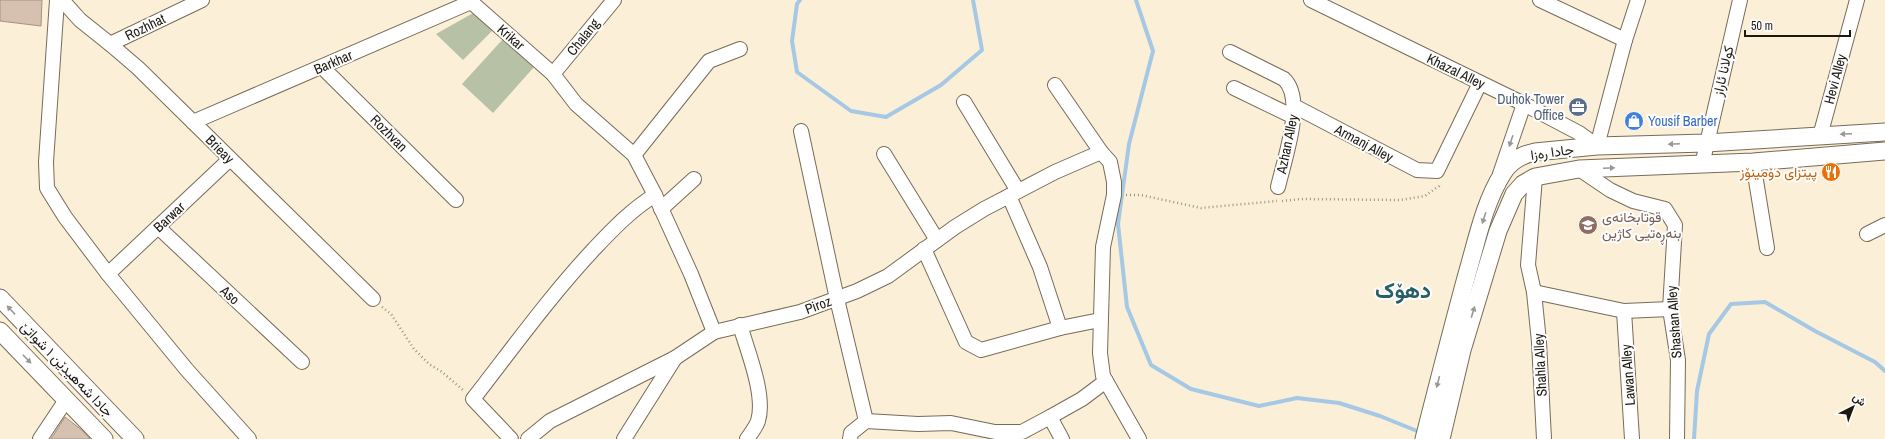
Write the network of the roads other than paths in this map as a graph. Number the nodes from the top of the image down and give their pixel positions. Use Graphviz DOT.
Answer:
graph roads {
  1 [pos="202,0"];
  2 [pos="614,0"];
  3 [pos="1312,0"];
  4 [pos="1540,0"];
  5 [pos="1638,0"];
  6 [pos="1740,0"];
  7 [pos="1857,0"];
  8 [pos="61,1"];
  9 [pos="470,1"];
  10 [pos="1626,40"];
  11 [pos="110,44"];
  12 [pos="740,49"];
  13 [pos="1230,52"];
  14 [pos="322,67"];
  15 [pos="553,74"];
  16 [pos="1480,83"];
  17 [pos="1055,84"];
  18 [pos="1234,88"];
  19 [pos="964,102"];
  20 [pos="1524,104"];
  21 [pos="1294,112"];
  22 [pos="193,122"];
  23 [pos="801,131"];
  24 [pos="1885,132"];
  25 [pos="1820,136"];
  26 [pos="1706,143"];
  27 [pos="1597,146"];
  28 [pos="1885,151"];
  29 [pos="1101,152"];
  30 [pos="884,154"];
  31 [pos="634,155"];
  32 [pos="230,159"];
  33 [pos="1753,162"];
  34 [pos="1702,165"];
  35 [pos="1579,169"];
  36 [pos="1535,176"];
  37 [pos="694,179"];
  38 [pos="1278,188"];
  39 [pos="1013,193"];
  40 [pos="655,195"];
  41 [pos="1492,195"];
  42 [pos="456,200"];
  43 [pos="661,209"];
  44 [pos="1885,225"];
  45 [pos="158,227"];
  46 [pos="1866,234"];
  47 [pos="937,240"];
  48 [pos="1767,248"];
  49 [pos="924,249"];
  50 [pos="108,274"];
  51 [pos="1534,292"];
  52 [pos="0,298"];
  53 [pos="373,299"];
  54 [pos="837,299"];
  55 [pos="1670,309"];
  56 [pos="1624,310"];
  57 [pos="1100,320"];
  58 [pos="740,325"];
  59 [pos="1060,328"];
  60 [pos="0,331"];
  61 [pos="714,332"];
  62 [pos="1455,347"];
  63 [pos="675,358"];
  64 [pos="302,362"];
  65 [pos="1106,381"];
  66 [pos="66,400"];
  67 [pos="1050,417"];
  68 [pos="866,421"];
  69 [pos="991,436"];
  70 [pos="40,439"];
  71 [pos="104,439"];
  72 [pos="135,439"];
  73 [pos="249,439"];
  74 [pos="510,439"];
  75 [pos="528,439"];
  76 [pos="624,439"];
  77 [pos="747,439"];
  78 [pos="850,439"];
  79 [pos="1062,439"];
  80 [pos="1139,439"];
  81 [pos="1424,439"];
  82 [pos="1441,439"];
  83 [pos="1544,439"];
  84 [pos="1632,439"];
  85 [pos="1677,439"];
  1 -- 11 [label="street, Rozhhat"];
  2 -- 15 [label="street, Chalang"];
  3 -- 16 [label="street, Khazal Alley"];
  4 -- 10 [label="street"];
  5 -- 10 [label="street"];
  6 -- 26 [label="street, کولانا ئاراز"];
  7 -- 25 [label="street, Hevi Alley"];
  8 -- 11 [label="street, Brieay"];
  8 -- 50 [label="street"];
  9 -- 14 [label="street, Barkhar"];
  9 -- 15 [label="street, Krikar"];
  10 -- 27 [label="street"];
  11 -- 22 [label="street, Brieay"];
  12 -- 31 [label="street"];
  13 -- 21 [label="street, Azhan Alley"];
  14 -- 22 [label="street, Barkhar"];
  14 -- 42 [label="street, Rozhvan"];
  15 -- 31 [label="street, Krikar"];
  16 -- 20 [label="street, Khazal Alley"];
  16 -- 21 [label="street, Armanj Alley"];
  17 -- 29 [label="street"];
  18 -- 21 [label="street, Armanj Alley"];
  19 -- 39 [label="street"];
  20 -- 27 [label="street, Khazal Alley"];
  20 -- 41 [label="street, one-way"];
  21 -- 38 [label="street, Azhan Alley"];
  22 -- 32 [label="street, Brieay"];
  23 -- 54 [label="street"];
  24 -- 25 [label="main road, جادا ره‌زا, one-way"];
  25 -- 26 [label="main road, جادا ره‌زا"];
  26 -- 27 [label="main road, جادا ره‌زا, one-way"];
  26 -- 34 [label="street, کولانا ئاراز"];
  27 -- 41 [label="main road, جادا ره‌زا"];
  28 -- 33 [label="main road, جادا ره‌زا"];
  29 -- 39 [label="street, Piroz"];
  29 -- 57 [label="street"];
  30 -- 47 [label="street"];
  31 -- 40 [label="street"];
  32 -- 45 [label="street, Barwar"];
  32 -- 53 [label="street, Brieay"];
  33 -- 34 [label="main road, جادا ره‌زا"];
  33 -- 48 [label="street"];
  35 -- 34 [label="main road, جادا ره‌زا, one-way"];
  35 -- 36 [label="main road, جادا ره‌زا"];
  35 -- 55 [label="street, Shashan Alley"];
  36 -- 51 [label="street, Shahla Alley"];
  62 -- 36 [label="main road, جادا ره‌زا, one-way"];
  37 -- 43 [label="street"];
  39 -- 47 [label="street, Piroz"];
  39 -- 59 [label="street"];
  40 -- 43 [label="street"];
  40 -- 74 [label="street"];
  41 -- 62 [label="main road, جادا ره‌زا, one-way"];
  43 -- 61 [label="street"];
  44 -- 46 [label="street"];
  45 -- 50 [label="street, Barwar"];
  45 -- 64 [label="street, Aso"];
  47 -- 49 [label="street, Piroz"];
  49 -- 54 [label="street, Piroz"];
  49 -- 59 [label="street"];
  50 -- 73 [label="street"];
  51 -- 56 [label="street"];
  51 -- 83 [label="street, Shahla Alley"];
  72 -- 52 [label="main road, جادا شەهیدێن ١ شواتێ, one-way"];
  54 -- 58 [label="street, Piroz"];
  54 -- 68 [label="street"];
  55 -- 56 [label="street"];
  55 -- 85 [label="street, Shashan Alley"];
  56 -- 84 [label="street, Lawan Alley"];
  57 -- 59 [label="street"];
  57 -- 65 [label="street"];
  58 -- 61 [label="street, Piroz"];
  58 -- 77 [label="street"];
  60 -- 66 [label="main road, جادا شەهیدێن ١ شواتێ, one-way"];
  61 -- 63 [label="street, Piroz"];
  62 -- 81 [label="main road, جادا ره‌زا, one-way"];
  62 -- 82 [label="main road, جادا ره‌زا"];
  63 -- 75 [label="street, Piroz"];
  63 -- 76 [label="street"];
  65 -- 67 [label="street"];
  65 -- 80 [label="street"];
  66 -- 70 [label="street"];
  66 -- 71 [label="main road, جادا شەهیدێن ١ شواتێ"];
  67 -- 69 [label="street"];
  67 -- 79 [label="street"];
  68 -- 69 [label="street"];
  68 -- 78 [label="street"];
}
